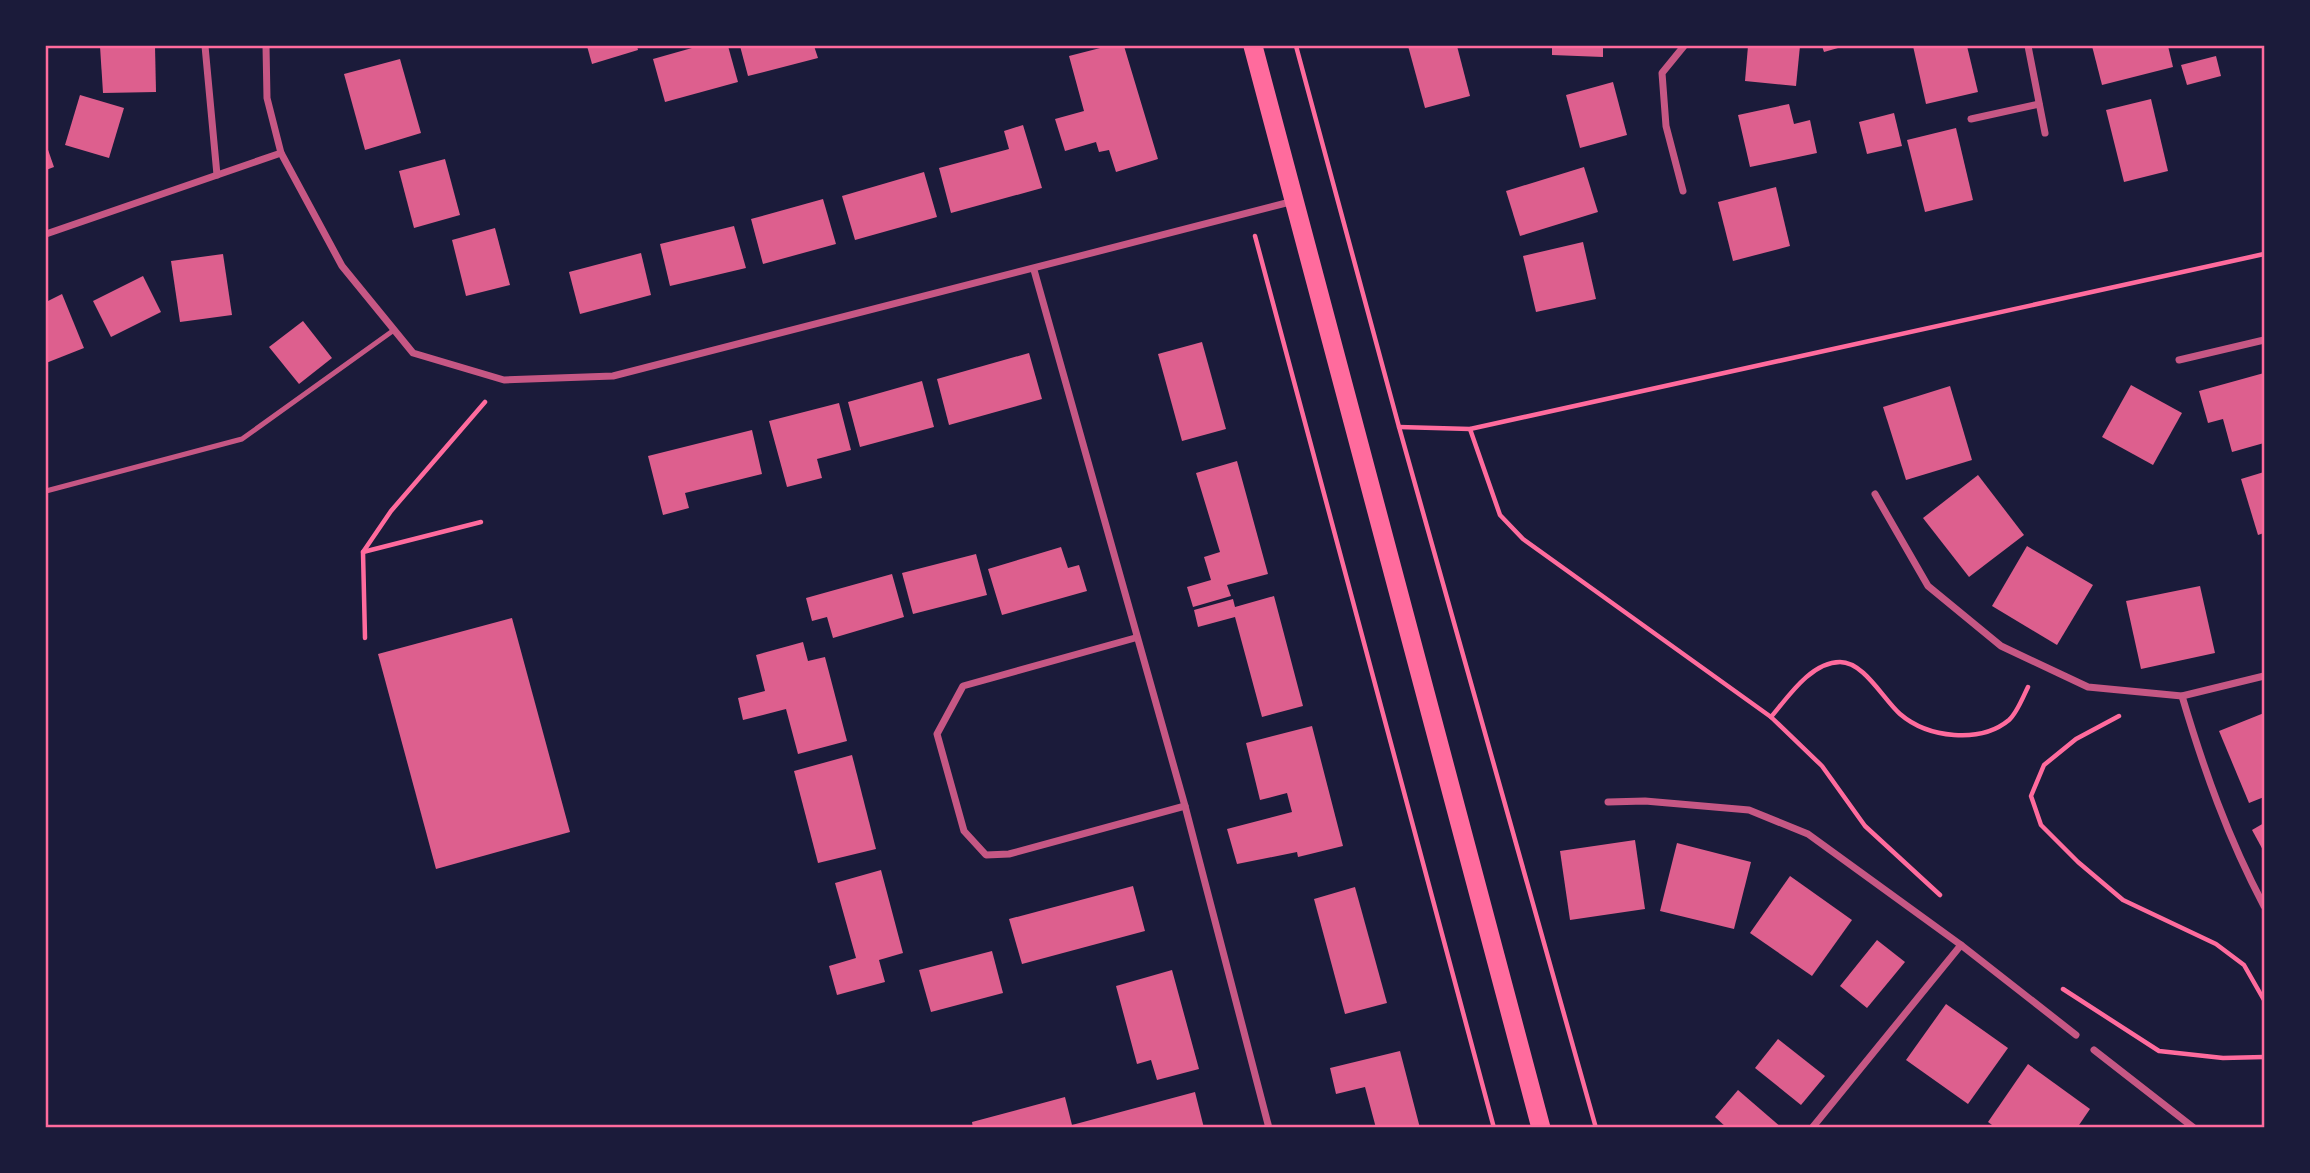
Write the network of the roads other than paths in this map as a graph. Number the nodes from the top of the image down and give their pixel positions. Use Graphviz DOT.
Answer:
graph roads {
  1 [pos="205,46"];
  2 [pos="266,46"];
  3 [pos="1253,46"];
  4 [pos="1684,46"];
  5 [pos="2028,46"];
  6 [pos="2039,104"];
  7 [pos="1971,119"];
  8 [pos="2045,133"];
  9 [pos="281,153"];
  10 [pos="217,175"];
  11 [pos="1683,191"];
  12 [pos="1294,201"];
  13 [pos="46,234"];
  14 [pos="1034,270"];
  15 [pos="394,330"];
  16 [pos="2264,340"];
  17 [pos="2179,360"];
  18 [pos="46,491"];
  19 [pos="1875,494"];
  20 [pos="1135,638"];
  21 [pos="2264,676"];
  22 [pos="2182,696"];
  23 [pos="1608,803"];
  24 [pos="1185,806"];
  25 [pos="2264,906"];
  26 [pos="1961,945"];
  27 [pos="2076,1035"];
  28 [pos="2094,1050"];
  29 [pos="1269,1128"];
  30 [pos="1541,1128"];
  31 [pos="1812,1128"];
  32 [pos="2194,1128"];
  1 -- 10 [label="street"];
  2 -- 9 [label="street"];
  3 -- 12 [label="highway"];
  4 -- 11 [label="street"];
  5 -- 6 [label="street"];
  6 -- 7 [label="street"];
  6 -- 8 [label="street"];
  9 -- 10 [label="street"];
  9 -- 15 [label="street"];
  10 -- 13 [label="street"];
  12 -- 14 [label="street"];
  12 -- 30 [label="highway"];
  14 -- 15 [label="street"];
  14 -- 20 [label="street"];
  15 -- 18 [label="lane"];
  16 -- 17 [label="street"];
  19 -- 22 [label="street"];
  20 -- 24 [label="street"];
  20 -- 24 [label="street"];
  21 -- 22 [label="street"];
  22 -- 25 [label="street"];
  23 -- 26 [label="street"];
  24 -- 29 [label="street"];
  26 -- 27 [label="street"];
  26 -- 31 [label="street"];
  28 -- 32 [label="street"];
}
